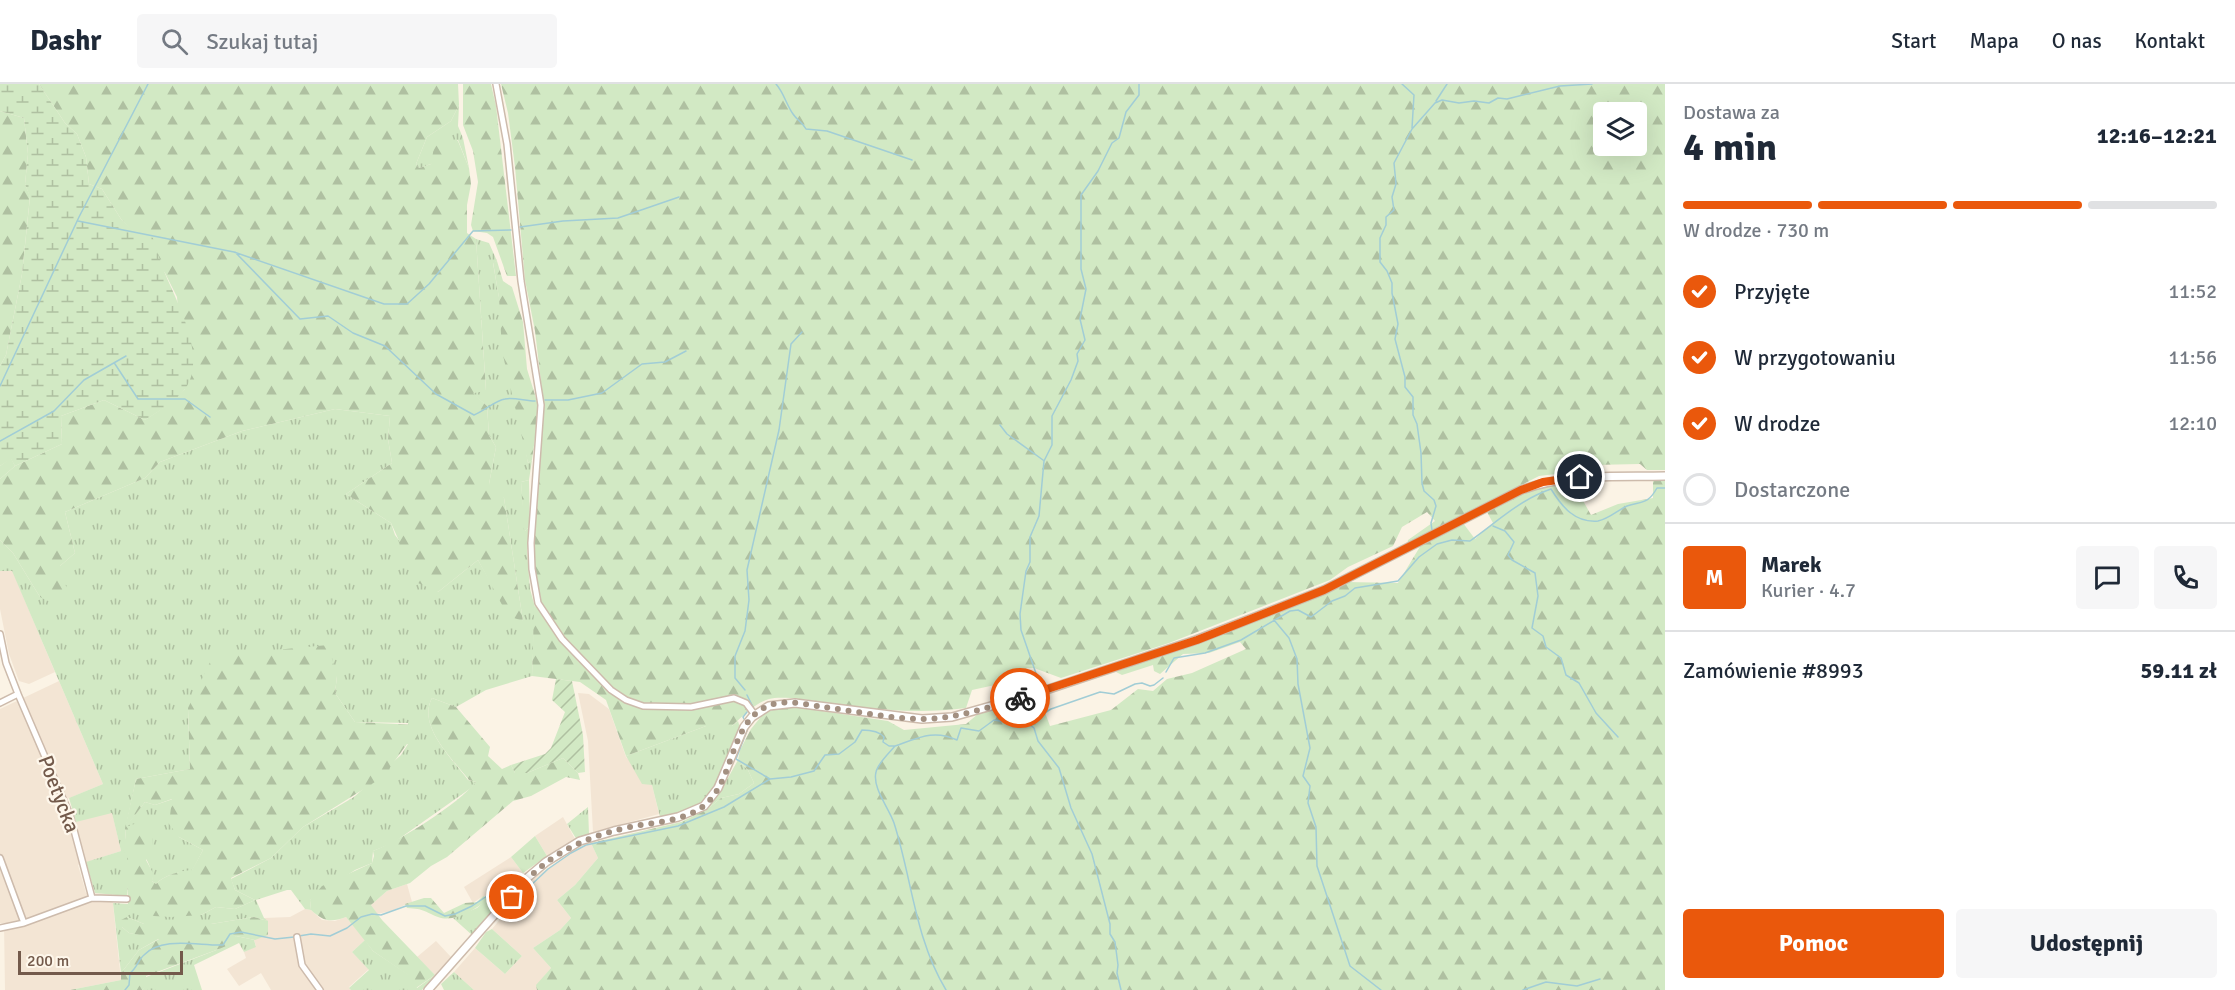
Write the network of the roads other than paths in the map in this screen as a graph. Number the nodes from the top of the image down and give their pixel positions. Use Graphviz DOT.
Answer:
graph roads {
  1 [pos="496,84"];
  2 [pos="1665,476"];
  3 [pos="0,634"];
  4 [pos="18,694"];
  5 [pos="0,704"];
  6 [pos="755,715"];
  7 [pos="0,858"];
  8 [pos="92,898"];
  9 [pos="127,899"];
  10 [pos="24,922"];
  11 [pos="0,928"];
  12 [pos="297,937"];
  13 [pos="320,990"];
  14 [pos="428,990"];
  1 -- 6 [label="street"];
  2 -- 6 [label="street"];
  3 -- 4 [label="street, Poetycka"];
  4 -- 5 [label="street"];
  4 -- 8 [label="street, Poetycka"];
  6 -- 14 [label="street"];
  7 -- 10 [label="street"];
  8 -- 9 [label="street"];
  8 -- 10 [label="street"];
  10 -- 11 [label="street"];
  12 -- 13 [label="street"];
}
